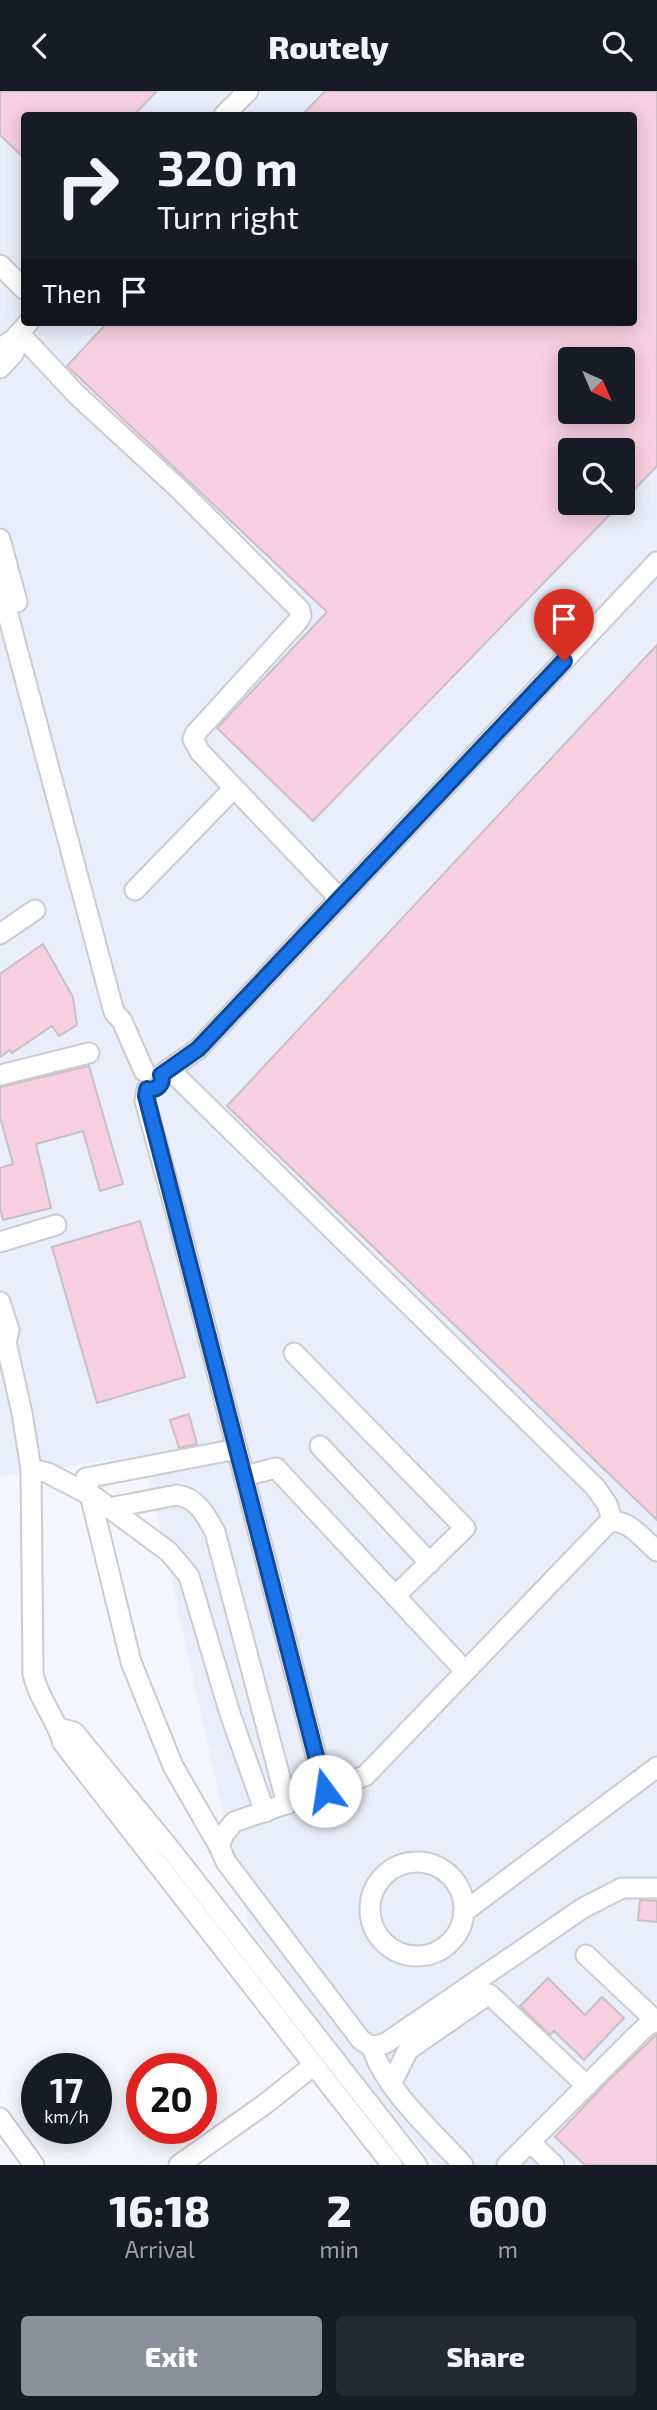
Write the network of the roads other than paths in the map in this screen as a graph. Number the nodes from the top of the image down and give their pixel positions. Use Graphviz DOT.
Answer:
graph roads {
  1 [pos="248,91"];
  2 [pos="227,112"];
  3 [pos="0,265"];
  4 [pos="21,286"];
  5 [pos="15,336"];
  6 [pos="0,368"];
  7 [pos="0,539"];
  8 [pos="657,562"];
  9 [pos="0,585"];
  10 [pos="234,788"];
  11 [pos="135,890"];
  12 [pos="340,898"];
  13 [pos="35,910"];
  14 [pos="0,934"];
  15 [pos="122,1021"];
  16 [pos="89,1053"];
  17 [pos="0,1076"];
  18 [pos="155,1076"];
  19 [pos="56,1225"];
  20 [pos="0,1242"];
  21 [pos="0,1302"];
  22 [pos="3,1339"];
  23 [pos="294,1353"];
  24 [pos="320,1445"];
  25 [pos="237,1449"];
  26 [pos="31,1469"];
  27 [pos="244,1476"];
  28 [pos="89,1495"];
  29 [pos="110,1509"];
  30 [pos="613,1522"];
  31 [pos="657,1551"];
  32 [pos="430,1563"];
  33 [pos="395,1596"];
  34 [pos="465,1671"];
  35 [pos="59,1728"];
  36 [pos="657,1767"];
  37 [pos="325,1791"];
  38 [pos="287,1804"];
  39 [pos="265,1812"];
  40 [pos="219,1846"];
  41 [pos="657,1888"];
  42 [pos="464,1912"];
  43 [pos="586,1955"];
  44 [pos="657,2021"];
  45 [pos="316,2034"];
  46 [pos="300,2047"];
  47 [pos="372,2047"];
  48 [pos="314,2065"];
  49 [pos="391,2084"];
  50 [pos="587,2086"];
  51 [pos="0,2118"];
  52 [pos="531,2143"];
  53 [pos="34,2165"];
  54 [pos="179,2165"];
  55 [pos="392,2165"];
  56 [pos="417,2165"];
  57 [pos="463,2165"];
  58 [pos="507,2165"];
  59 [pos="554,2165"];
  1 -- 2 [label="street"];
  3 -- 4 [label="street"];
  5 -- 6 [label="street"];
  5 -- 10 [label="street"];
  7 -- 15 [label="street"];
  8 -- 12 [label="street"];
  9 -- 15 [label="street"];
  10 -- 11 [label="street"];
  10 -- 12 [label="street"];
  12 -- 18 [label="street"];
  13 -- 14 [label="street"];
  15 -- 18 [label="street"];
  16 -- 17 [label="street"];
  18 -- 25 [label="street"];
  18 -- 30 [label="street"];
  19 -- 20 [label="street"];
  21 -- 22 [label="street"];
  22 -- 26 [label="street"];
  23 -- 32 [label="street"];
  24 -- 32 [label="street"];
  25 -- 27 [label="street"];
  25 -- 28 [label="street"];
  26 -- 28 [label="street"];
  26 -- 35 [label="street"];
  27 -- 33 [label="street"];
  27 -- 37 [label="street"];
  28 -- 29 [label="street"];
  28 -- 40 [label="street"];
  29 -- 38 [label="street"];
  29 -- 39 [label="street"];
  30 -- 31 [label="street"];
  30 -- 34 [label="street"];
  32 -- 33 [label="street"];
  33 -- 34 [label="street"];
  34 -- 37 [label="street"];
  35 -- 45 [label="street"];
  35 -- 46 [label="street"];
  36 -- 42 [label="street"];
  37 -- 38 [label="street"];
  38 -- 39 [label="street"];
  39 -- 40 [label="street"];
  40 -- 47 [label="street"];
  41 -- 47 [label="street"];
  42 -- 42 [label="street"];
  43 -- 44 [label="street"];
  44 -- 50 [label="street"];
  45 -- 46 [label="street"];
  45 -- 56 [label="street"];
  46 -- 48 [label="street"];
  47 -- 49 [label="street"];
  48 -- 54 [label="street"];
  48 -- 55 [label="street"];
  49 -- 50 [label="street"];
  49 -- 57 [label="street"];
  50 -- 52 [label="street"];
  51 -- 53 [label="street"];
  52 -- 58 [label="street"];
  52 -- 59 [label="street"];
}
